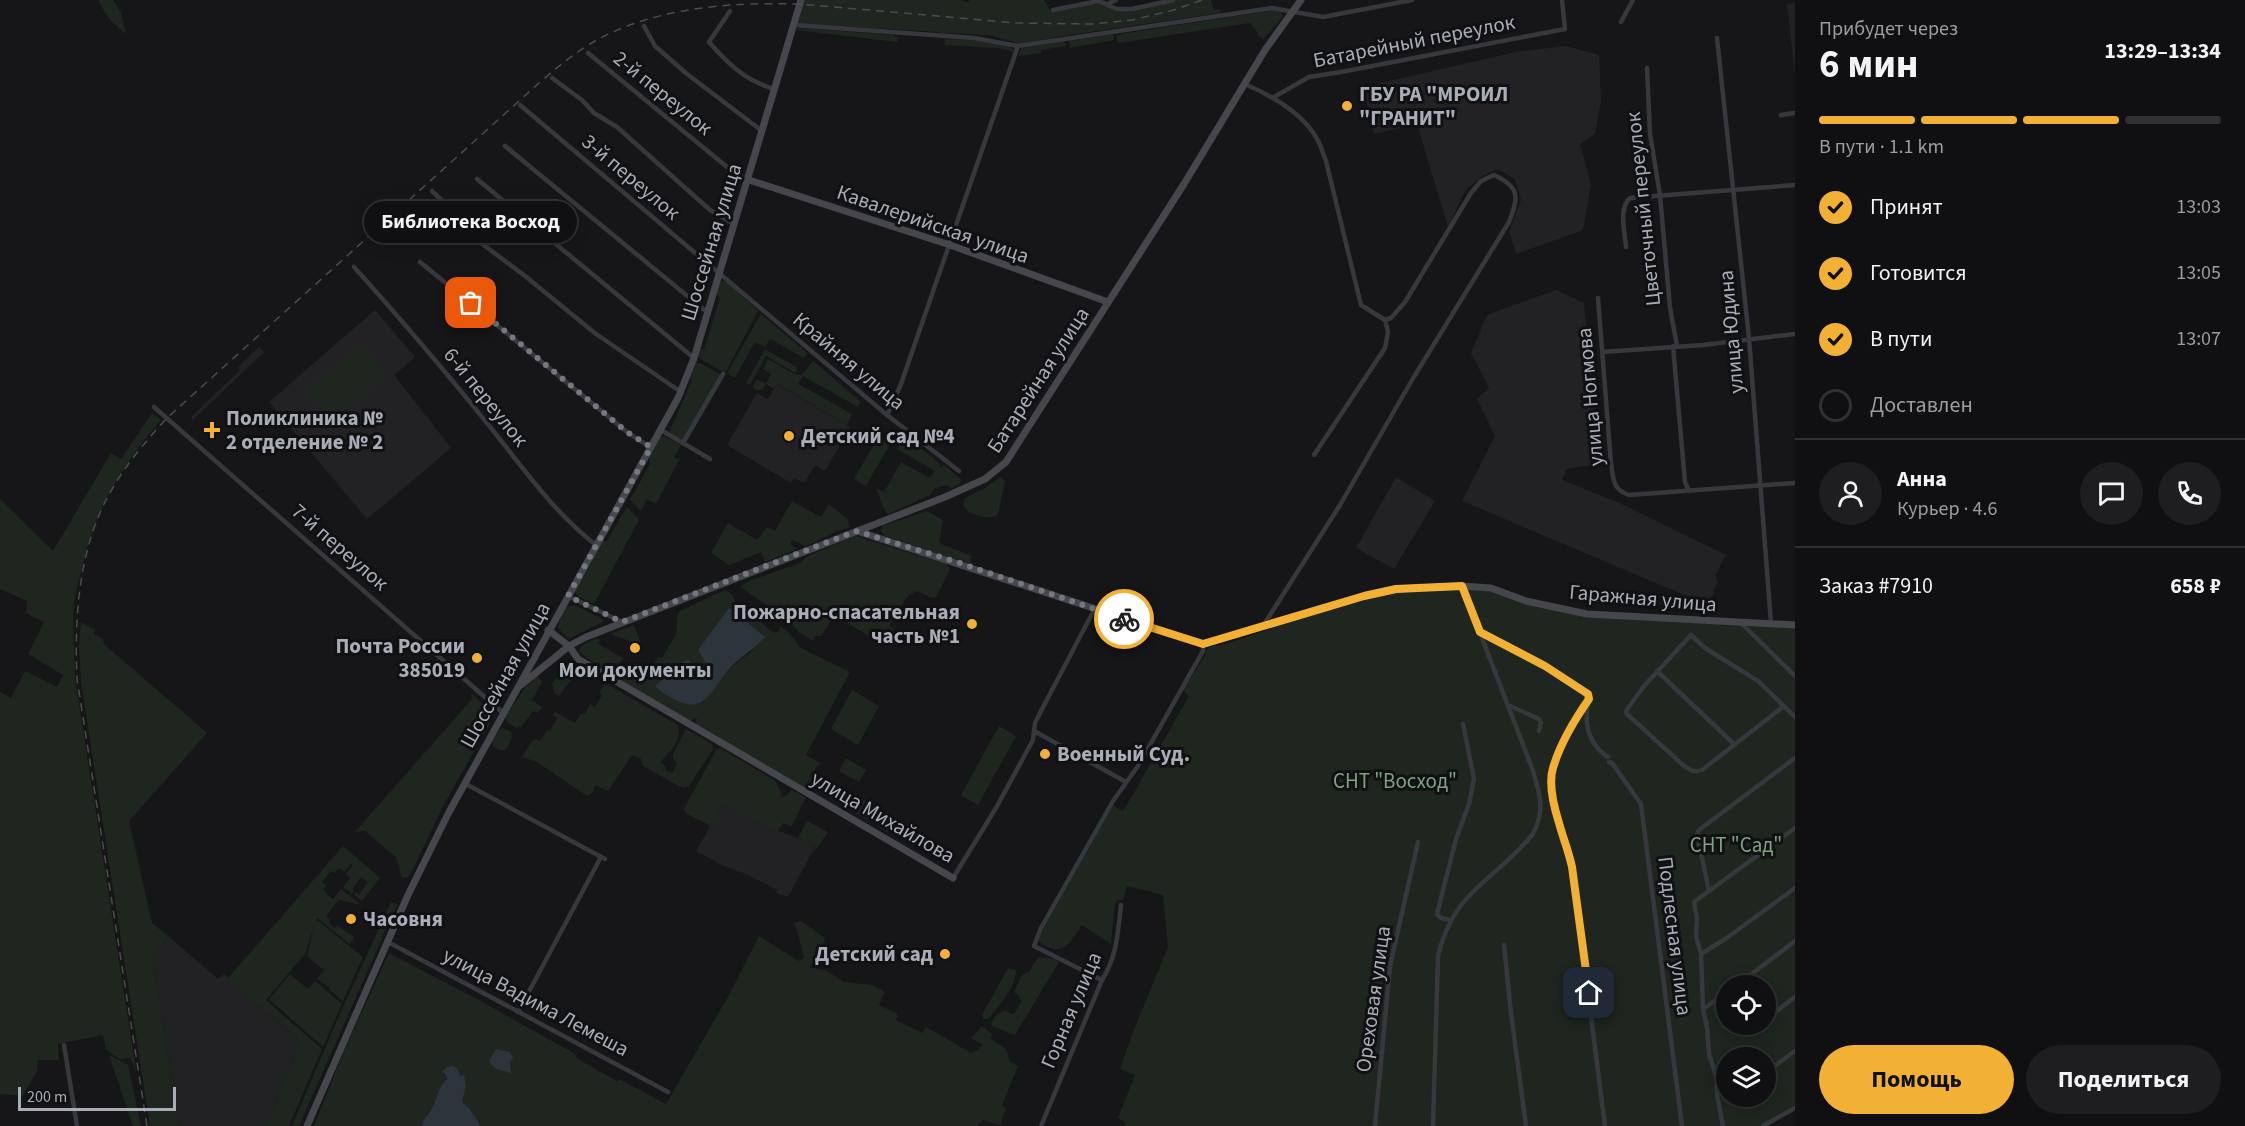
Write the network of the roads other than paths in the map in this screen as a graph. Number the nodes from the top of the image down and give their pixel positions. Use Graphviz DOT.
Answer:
graph roads {
  1 [pos="801,0"];
  2 [pos="1116,0"];
  3 [pos="1173,0"];
  4 [pos="1300,0"];
  5 [pos="1412,0"];
  6 [pos="1562,0"];
  7 [pos="1633,0"];
  8 [pos="1106,2"];
  9 [pos="730,10"];
  10 [pos="1053,10"];
  11 [pos="1293,10"];
  12 [pos="1621,22"];
  13 [pos="794,25"];
  14 [pos="644,26"];
  15 [pos="1717,38"];
  16 [pos="1018,46"];
  17 [pos="588,53"];
  18 [pos="1647,68"];
  19 [pos="552,78"];
  20 [pos="1245,84"];
  21 [pos="774,88"];
  22 [pos="1274,97"];
  23 [pos="520,105"];
  24 [pos="1795,114"];
  25 [pos="1781,115"];
  26 [pos="762,130"];
  27 [pos="505,146"];
  28 [pos="477,178"];
  29 [pos="746,179"];
  30 [pos="1795,185"];
  31 [pos="1734,190"];
  32 [pos="432,192"];
  33 [pos="1659,195"];
  34 [pos="734,224"];
  35 [pos="950,244"];
  36 [pos="1626,247"];
  37 [pos="420,262"];
  38 [pos="354,267"];
  39 [pos="720,274"];
  40 [pos="1598,298"];
  41 [pos="1108,303"];
  42 [pos="708,313"];
  43 [pos="1385,320"];
  44 [pos="1795,334"];
  45 [pos="1749,338"];
  46 [pos="1675,346"];
  47 [pos="1602,352"];
  48 [pos="694,358"];
  49 [pos="723,374"];
  50 [pos="681,392"];
  51 [pos="154,407"];
  52 [pos="887,415"];
  53 [pos="661,430"];
  54 [pos="683,443"];
  55 [pos="651,447"];
  56 [pos="1314,455"];
  57 [pos="710,459"];
  58 [pos="959,471"];
  59 [pos="1795,483"];
  60 [pos="1759,486"];
  61 [pos="1689,491"];
  62 [pos="856,531"];
  63 [pos="596,545"];
  64 [pos="1462,586"];
  65 [pos="568,596"];
  66 [pos="1094,610"];
  67 [pos="622,622"];
  68 [pos="1740,622"];
  69 [pos="1771,624"];
  70 [pos="1795,625"];
  71 [pos="1263,626"];
  72 [pos="548,630"];
  73 [pos="1480,632"];
  74 [pos="1203,644"];
  75 [pos="569,646"];
  76 [pos="1658,671"];
  77 [pos="1795,676"];
  78 [pos="517,689"];
  79 [pos="1589,699"];
  80 [pos="1508,705"];
  81 [pos="1784,706"];
  82 [pos="503,713"];
  83 [pos="1795,717"];
  84 [pos="1463,724"];
  85 [pos="1034,731"];
  86 [pos="1539,731"];
  87 [pos="1735,745"];
  88 [pos="1795,758"];
  89 [pos="464,783"];
  90 [pos="1126,783"];
  91 [pos="1795,828"];
  92 [pos="1418,842"];
  93 [pos="953,878"];
  94 [pos="1795,888"];
  95 [pos="1709,891"];
  96 [pos="1121,905"];
  97 [pos="1450,920"];
  98 [pos="1795,941"];
  99 [pos="388,942"];
  100 [pos="1504,945"];
  101 [pos="1701,954"];
  102 [pos="1750,975"];
  103 [pos="1102,980"];
  104 [pos="1795,997"];
  105 [pos="1716,1000"];
  106 [pos="1703,1009"];
  107 [pos="1776,1011"];
  108 [pos="518,1012"];
  109 [pos="64,1045"];
  110 [pos="1795,1051"];
  111 [pos="1776,1065"];
  112 [pos="668,1092"];
  113 [pos="1795,1108"];
  114 [pos="77,1126"];
  115 [pos="307,1126"];
  116 [pos="1041,1126"];
  117 [pos="1375,1126"];
  118 [pos="1433,1126"];
  119 [pos="1526,1126"];
  120 [pos="1605,1126"];
  121 [pos="1682,1126"];
  122 [pos="1723,1126"];
  123 [pos="1762,1126"];
  1 -- 13 [label="main road, Шоссейная улица"];
  2 -- 8 [label="street"];
  3 -- 8 [label="street"];
  4 -- 11 [label="main road, Батарейная улица"];
  5 -- 11 [label="street"];
  6 -- 22 [label="street, Батарейный переулок"];
  7 -- 12 [label="street"];
  8 -- 10 [label="street"];
  9 -- 21 [label="street"];
  11 -- 16 [label="street"];
  11 -- 20 [label="main road, Батарейная улица"];
  13 -- 16 [label="street"];
  13 -- 21 [label="main road, Шоссейная улица"];
  14 -- 26 [label="street"];
  15 -- 31 [label="street, улица Юдина"];
  16 -- 35 [label="street"];
  17 -- 29 [label="street, 2-й переулок"];
  18 -- 33 [label="street, Цветочный переулок"];
  19 -- 34 [label="street"];
  20 -- 22 [label="street"];
  20 -- 41 [label="main road, Батарейная улица"];
  21 -- 26 [label="main road, Шоссейная улица"];
  22 -- 43 [label="street"];
  23 -- 39 [label="street, 3-й переулок"];
  24 -- 25 [label="street"];
  26 -- 29 [label="main road, Шоссейная улица"];
  27 -- 42 [label="street"];
  28 -- 48 [label="street"];
  29 -- 34 [label="main road, Шоссейная улица"];
  29 -- 35 [label="main road, Кавалерийская улица"];
  30 -- 31 [label="street"];
  31 -- 33 [label="street"];
  31 -- 45 [label="street, улица Юдина"];
  32 -- 50 [label="street"];
  33 -- 36 [label="street"];
  33 -- 46 [label="street, Цветочный переулок"];
  34 -- 39 [label="main road, Шоссейная улица"];
  35 -- 41 [label="main road, Кавалерийская улица"];
  35 -- 52 [label="street"];
  37 -- 55 [label="street"];
  38 -- 63 [label="street, 6-й переулок"];
  39 -- 42 [label="main road, Шоссейная улица"];
  39 -- 52 [label="street, Крайняя улица"];
  40 -- 47 [label="street, улица Ногмова"];
  41 -- 62 [label="main road, Батарейная улица"];
  42 -- 48 [label="main road, Шоссейная улица"];
  43 -- 56 [label="street"];
  43 -- 71 [label="street"];
  44 -- 45 [label="street"];
  45 -- 46 [label="street"];
  45 -- 60 [label="street, улица Юдина"];
  46 -- 47 [label="street"];
  46 -- 61 [label="street, Цветочный переулок"];
  47 -- 61 [label="street, улица Ногмова"];
  48 -- 50 [label="main road, Шоссейная улица"];
  49 -- 54 [label="street"];
  50 -- 53 [label="main road, Шоссейная улица"];
  51 -- 82 [label="street, 7-й переулок"];
  52 -- 58 [label="street, Крайняя улица"];
  53 -- 54 [label="street"];
  53 -- 55 [label="main road, Шоссейная улица"];
  54 -- 57 [label="street"];
  55 -- 63 [label="main road, Шоссейная улица"];
  59 -- 60 [label="street"];
  60 -- 61 [label="street"];
  60 -- 69 [label="street, улица Юдина"];
  62 -- 66 [label="main road"];
  62 -- 67 [label="main road, Батарейная улица"];
  63 -- 65 [label="main road, Шоссейная улица"];
  64 -- 68 [label="main road, Гаражная улица"];
  64 -- 71 [label="main road, Гаражная улица"];
  64 -- 73 [label="street"];
  65 -- 67 [label="street"];
  65 -- 72 [label="main road, Шоссейная улица"];
  66 -- 74 [label="main road"];
  66 -- 85 [label="street, улица Михайлова"];
  67 -- 75 [label="main road, Батарейная улица"];
  68 -- 69 [label="main road, Гаражная улица"];
  68 -- 77 [label="street"];
  69 -- 70 [label="main road, Гаражная улица"];
  71 -- 74 [label="main road, Гаражная улица"];
  72 -- 75 [label="main road, улица Михайлова"];
  72 -- 78 [label="main road, Шоссейная улица"];
  73 -- 79 [label="street"];
  73 -- 80 [label="street"];
  74 -- 90 [label="street"];
  75 -- 78 [label="main road, Батарейная улица"];
  75 -- 93 [label="main road, улица Михайлова"];
  76 -- 81 [label="street"];
  76 -- 87 [label="street"];
  76 -- 87 [label="street"];
  78 -- 82 [label="main road, Шоссейная улица"];
  79 -- 120 [label="street"];
  79 -- 121 [label="street, Подлесная улица"];
  80 -- 86 [label="street"];
  80 -- 97 [label="street"];
  81 -- 83 [label="street"];
  81 -- 87 [label="street"];
  82 -- 89 [label="main road, Шоссейная улица"];
  84 -- 97 [label="street"];
  85 -- 90 [label="street"];
  85 -- 93 [label="street, улица Михайлова"];
  88 -- 95 [label="street"];
  89 -- 99 [label="main road, Шоссейная улица"];
  89 -- 108 [label="street"];
  90 -- 103 [label="street"];
  91 -- 95 [label="street"];
  92 -- 117 [label="street, Ореховая улица"];
  94 -- 101 [label="street"];
  95 -- 101 [label="street"];
  96 -- 103 [label="street, Горная улица"];
  97 -- 118 [label="street"];
  98 -- 102 [label="street"];
  99 -- 108 [label="street, улица Вадима Лемеша"];
  99 -- 115 [label="main road, Шоссейная улица"];
  100 -- 119 [label="street"];
  101 -- 106 [label="street"];
  103 -- 116 [label="street, Горная улица"];
  104 -- 107 [label="street"];
  105 -- 106 [label="street"];
  106 -- 122 [label="street"];
  108 -- 112 [label="street, улица Вадима Лемеша"];
  109 -- 114 [label="street"];
  110 -- 111 [label="street"];
  113 -- 123 [label="street"];
}
